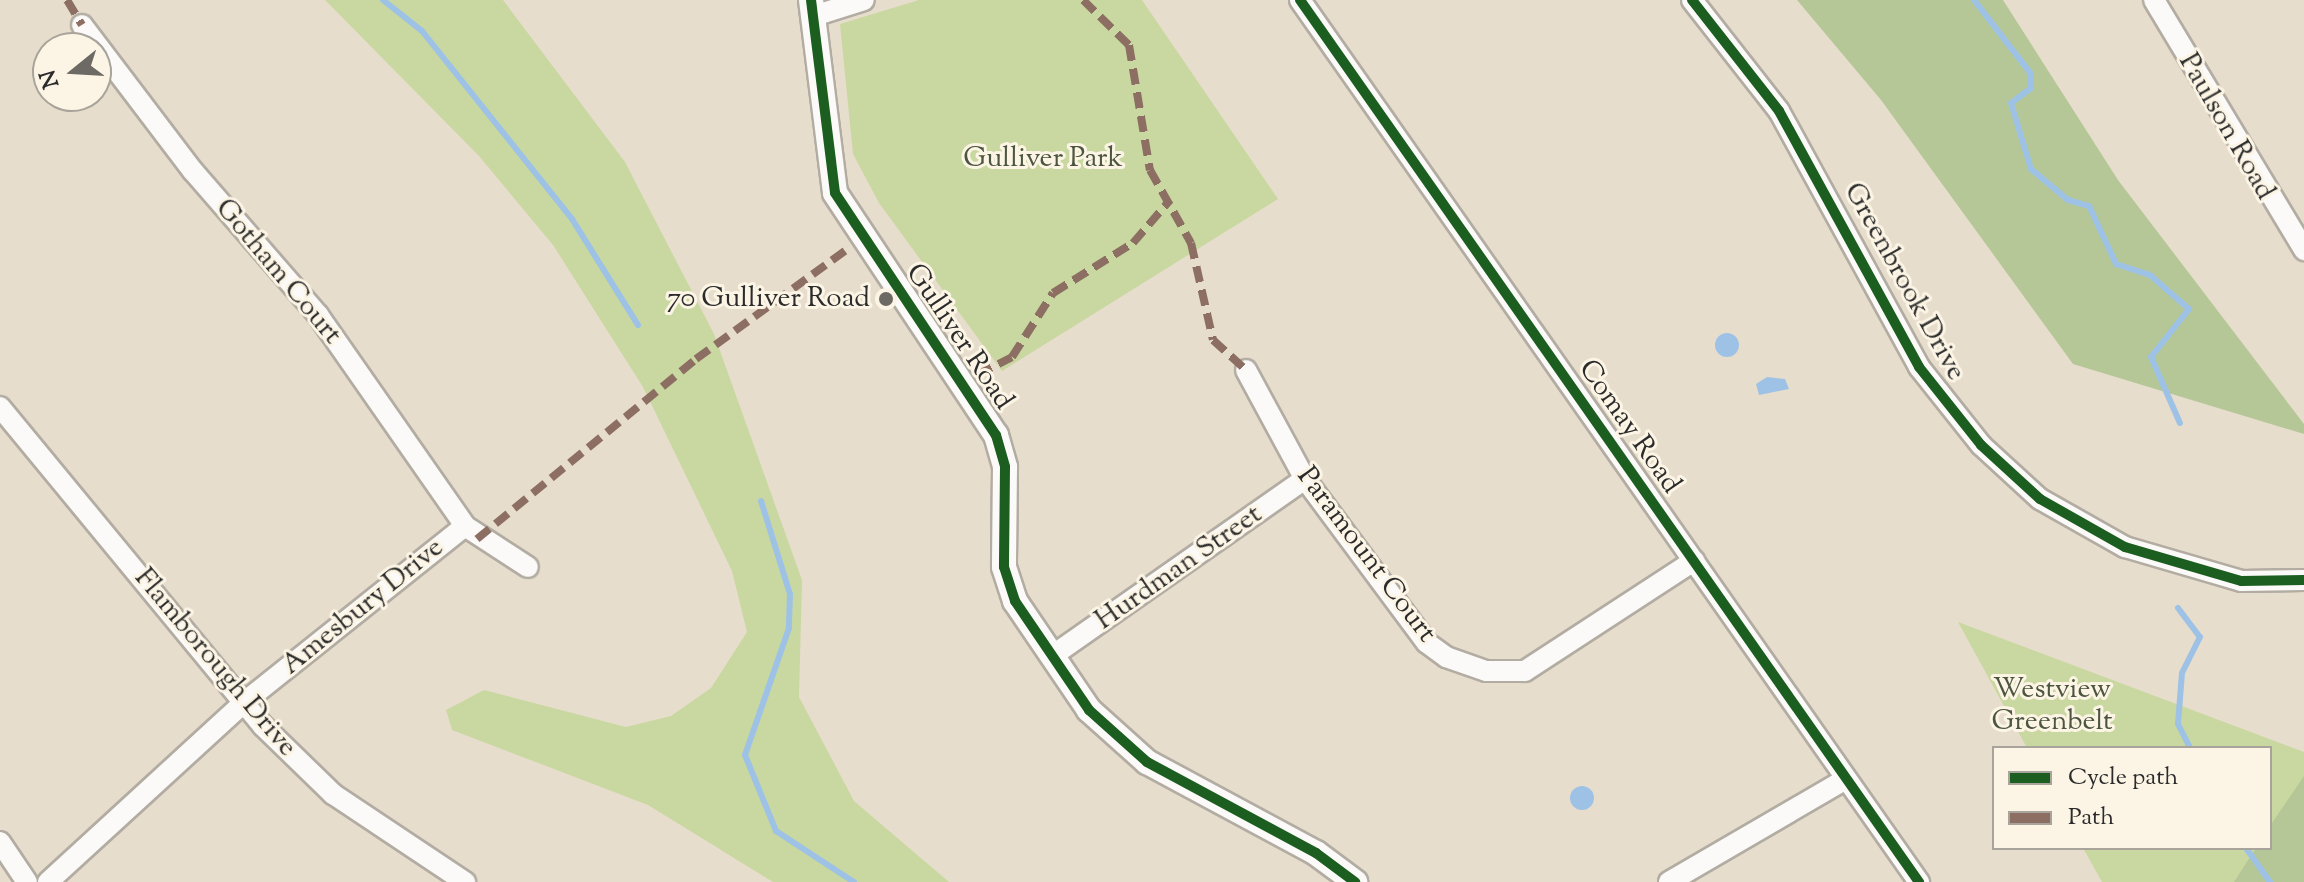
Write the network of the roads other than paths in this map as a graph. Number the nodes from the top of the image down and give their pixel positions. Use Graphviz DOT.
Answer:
graph roads {
  1 [pos="864,0"];
  2 [pos="1300,0"];
  3 [pos="1692,0"];
  4 [pos="2154,0"];
  5 [pos="814,8"];
  6 [pos="82,25"];
  7 [pos="2304,250"];
  8 [pos="1246,370"];
  9 [pos="0,407"];
  10 [pos="1305,479"];
  11 [pos="465,526"];
  12 [pos="1694,561"];
  13 [pos="528,567"];
  14 [pos="2304,580"];
  15 [pos="1052,656"];
  16 [pos="242,704"];
  17 [pos="1844,780"];
  18 [pos="0,842"];
  19 [pos="27,882"];
  20 [pos="48,882"];
  21 [pos="465,882"];
  22 [pos="1355,882"];
  23 [pos="1669,882"];
  24 [pos="1919,882"];
  1 -- 5 [label="street"];
  2 -- 12 [label="street, Comay Road"];
  3 -- 14 [label="street, Greenbrook Drive"];
  4 -- 7 [label="street, Paulson Road"];
  5 -- 15 [label="street, Gulliver Road"];
  6 -- 11 [label="street, Gotham Court"];
  8 -- 10 [label="street, Paramount Court"];
  9 -- 16 [label="street, Flamborough Drive"];
  10 -- 12 [label="street, Paramount Court"];
  10 -- 15 [label="street, Hurdman Street"];
  11 -- 13 [label="street"];
  11 -- 16 [label="street, Amesbury Drive"];
  12 -- 17 [label="street, Comay Road"];
  15 -- 22 [label="street, Gulliver Road"];
  16 -- 20 [label="street, Amesbury Drive"];
  16 -- 21 [label="street, Flamborough Drive"];
  17 -- 23 [label="street"];
  17 -- 24 [label="street, Comay Road"];
  18 -- 19 [label="street"];
}
